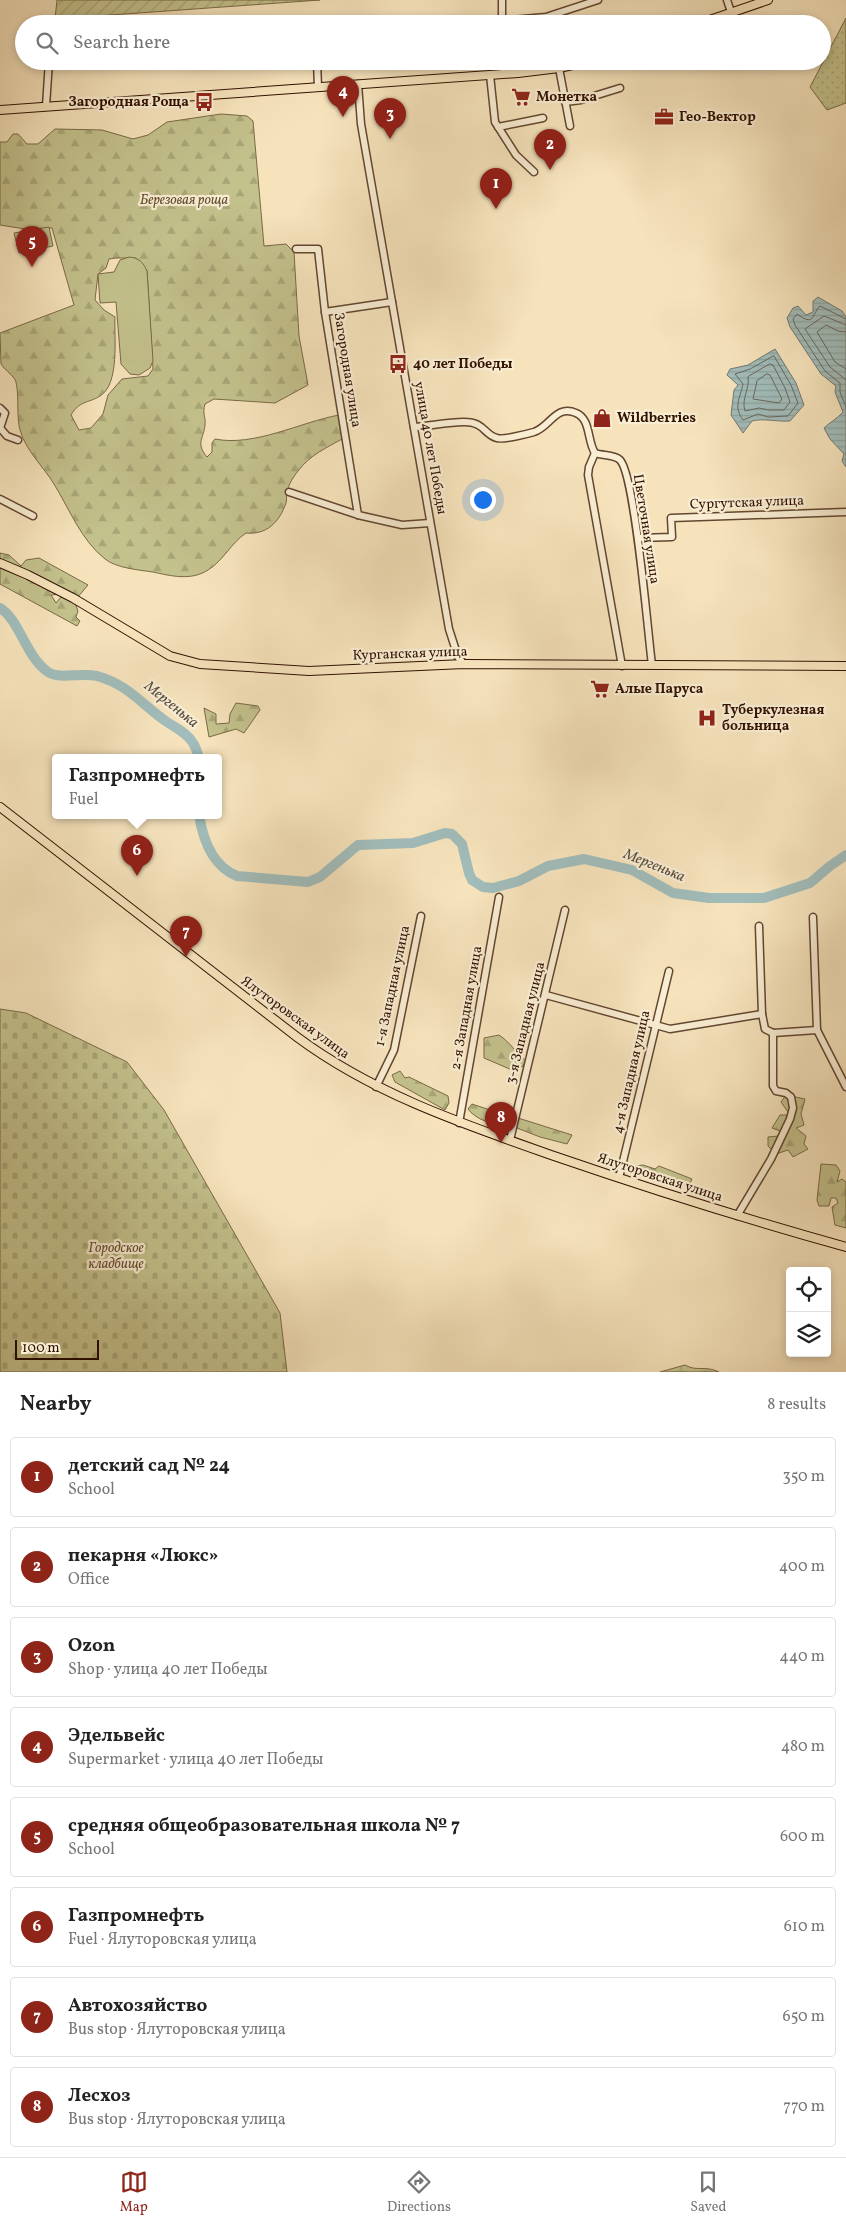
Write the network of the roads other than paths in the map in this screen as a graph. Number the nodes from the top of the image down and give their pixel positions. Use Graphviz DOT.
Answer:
graph roads {
  1 [pos="502,0"];
  2 [pos="598,0"];
  3 [pos="727,0"];
  4 [pos="768,0"];
  5 [pos="731,12"];
  6 [pos="502,15"];
  7 [pos="552,15"];
  8 [pos="723,15"];
  9 [pos="48,70"];
  10 [pos="317,70"];
  11 [pos="504,70"];
  12 [pos="540,70"];
  13 [pos="558,70"];
  14 [pos="504,74"];
  15 [pos="490,75"];
  16 [pos="358,84"];
  17 [pos="318,87"];
  18 [pos="620,88"];
  19 [pos="565,102"];
  20 [pos="46,106"];
  21 [pos="0,110"];
  22 [pos="543,118"];
  23 [pos="570,126"];
  24 [pos="498,127"];
  25 [pos="534,172"];
  26 [pos="296,249"];
  27 [pos="392,302"];
  28 [pos="325,312"];
  29 [pos="0,408"];
  30 [pos="414,427"];
  31 [pos="0,428"];
  32 [pos="18,440"];
  33 [pos="595,453"];
  34 [pos="290,492"];
  35 [pos="0,499"];
  36 [pos="846,512"];
  37 [pos="358,515"];
  38 [pos="33,516"];
  39 [pos="430,523"];
  40 [pos="638,538"];
  41 [pos="0,563"];
  42 [pos="464,664"];
  43 [pos="652,665"];
  44 [pos="622,666"];
  45 [pos="846,666"];
  46 [pos="0,807"];
  47 [pos="499,897"];
  48 [pos="565,910"];
  49 [pos="421,916"];
  50 [pos="813,916"];
  51 [pos="759,926"];
  52 [pos="669,971"];
  53 [pos="546,996"];
  54 [pos="762,1014"];
  55 [pos="656,1024"];
  56 [pos="817,1030"];
  57 [pos="773,1033"];
  58 [pos="845,1085"];
  59 [pos="376,1087"];
  60 [pos="459,1123"];
  61 [pos="510,1140"];
  62 [pos="620,1178"];
  63 [pos="737,1216"];
  64 [pos="846,1247"];
  1 -- 6 [label="street"];
  2 -- 7 [label="street"];
  3 -- 5 [label="street"];
  4 -- 5 [label="main road"];
  5 -- 8 [label="main road"];
  9 -- 20 [label="street"];
  10 -- 17 [label="street"];
  11 -- 14 [label="street"];
  12 -- 14 [label="main road"];
  13 -- 19 [label="street"];
  14 -- 15 [label="main road"];
  15 -- 16 [label="main road"];
  15 -- 24 [label="street"];
  16 -- 17 [label="main road"];
  16 -- 27 [label="street, улица 40 лет Победы"];
  17 -- 20 [label="main road"];
  18 -- 19 [label="street"];
  19 -- 23 [label="street"];
  20 -- 21 [label="main road"];
  22 -- 24 [label="street"];
  24 -- 25 [label="street"];
  26 -- 28 [label="street, Загородная улица"];
  27 -- 28 [label="street"];
  27 -- 30 [label="street, улица 40 лет Победы"];
  28 -- 37 [label="street, Загородная улица"];
  29 -- 31 [label="street"];
  30 -- 33 [label="street"];
  30 -- 39 [label="street, улица 40 лет Победы"];
  31 -- 32 [label="street"];
  33 -- 40 [label="street, Цветочная улица"];
  33 -- 44 [label="street"];
  34 -- 37 [label="street"];
  35 -- 38 [label="street"];
  36 -- 40 [label="street, Сургутская улица"];
  37 -- 39 [label="street"];
  39 -- 42 [label="street, улица 40 лет Победы"];
  40 -- 43 [label="street, Цветочная улица"];
  41 -- 42 [label="main road, Курганская улица"];
  42 -- 44 [label="main road, Курганская улица"];
  43 -- 44 [label="main road, Курганская улица"];
  43 -- 45 [label="main road, Курганская улица"];
  46 -- 59 [label="main road, Ялуторовская улица"];
  47 -- 60 [label="street, 2-я Западная улица"];
  48 -- 53 [label="street, 3-я Западная улица"];
  49 -- 59 [label="street, 1-я Западная улица"];
  50 -- 56 [label="street"];
  51 -- 54 [label="street"];
  52 -- 55 [label="street, 4-я Западная улица"];
  53 -- 55 [label="street"];
  53 -- 61 [label="street, 3-я Западная улица"];
  54 -- 55 [label="street"];
  54 -- 57 [label="street"];
  55 -- 62 [label="street, 4-я Западная улица"];
  56 -- 57 [label="street"];
  56 -- 58 [label="street"];
  57 -- 63 [label="street"];
  59 -- 60 [label="main road, Ялуторовская улица"];
  60 -- 61 [label="main road, Ялуторовская улица"];
  61 -- 62 [label="main road, Ялуторовская улица"];
  62 -- 63 [label="main road, Ялуторовская улица"];
  63 -- 64 [label="main road, Ялуторовская улица"];
}
